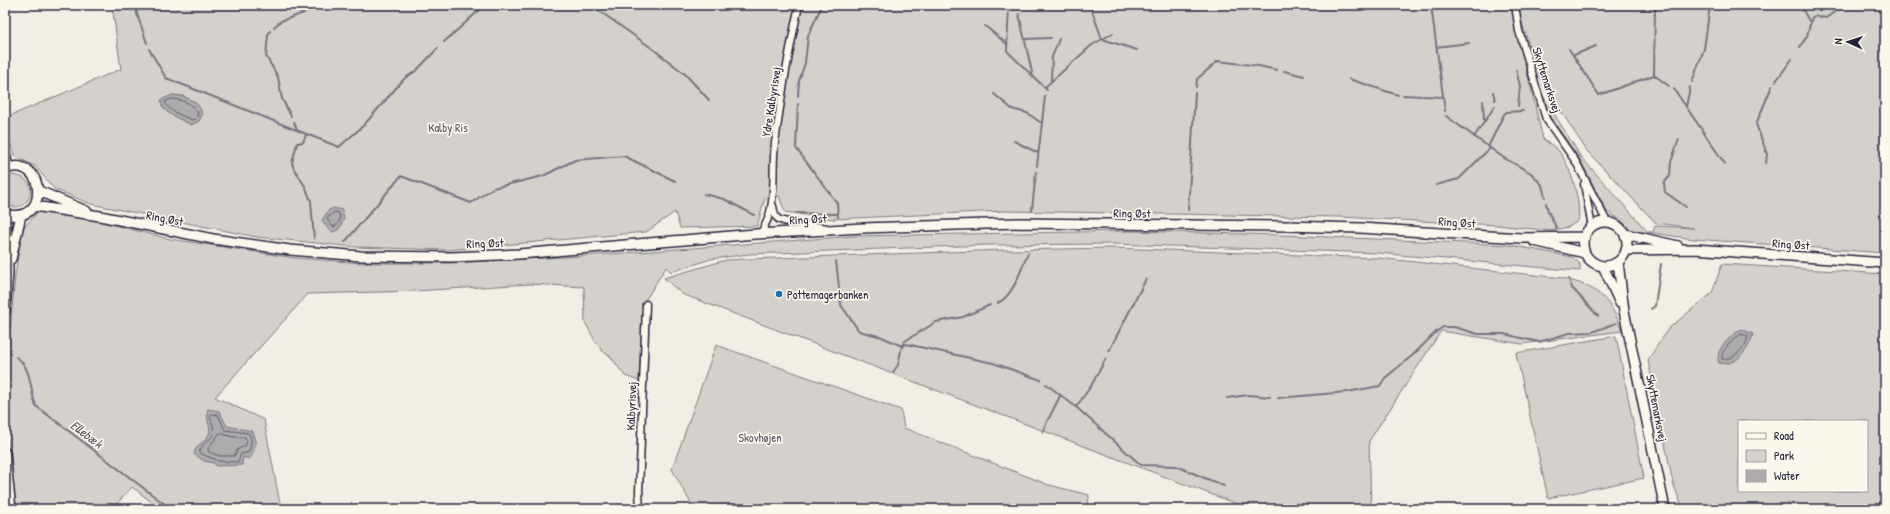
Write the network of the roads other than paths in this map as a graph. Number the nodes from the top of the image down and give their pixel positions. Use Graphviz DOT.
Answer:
graph roads {
  1 [pos="799,5"];
  2 [pos="1514,5"];
  3 [pos="5,149"];
  4 [pos="7,168"];
  5 [pos="1583,177"];
  6 [pos="39,191"];
  7 [pos="772,203"];
  8 [pos="34,206"];
  9 [pos="5,214"];
  10 [pos="21,215"];
  11 [pos="100,216"];
  12 [pos="1606,222"];
  13 [pos="1592,226"];
  14 [pos="835,230"];
  15 [pos="760,234"];
  16 [pos="1625,234"];
  17 [pos="1585,237"];
  18 [pos="1520,238"];
  19 [pos="1627,250"];
  20 [pos="1695,250"];
  21 [pos="1586,254"];
  22 [pos="1618,262"];
  23 [pos="1885,263"];
  24 [pos="1603,266"];
  25 [pos="8,272"];
  26 [pos="646,304"];
  27 [pos="5,311"];
  28 [pos="1624,311"];
  29 [pos="5,453"];
  30 [pos="11,509"];
  31 [pos="640,509"];
  32 [pos="1665,509"];
  1 -- 7 [label="street, Ydre Kalbyrisvej"];
  2 -- 5 [label="street, Skyttemarksvej"];
  3 -- 4 [label="street"];
  4 -- 6 [label="main road"];
  5 -- 12 [label="street, Skyttemarksvej"];
  5 -- 13 [label="street, Skyttemarksvej"];
  6 -- 8 [label="main road"];
  6 -- 11 [label="main road, Ring Øst"];
  7 -- 14 [label="street, Ydre Kalbyrisvej"];
  7 -- 15 [label="street, Ydre Kalbyrisvej"];
  8 -- 10 [label="main road"];
  8 -- 11 [label="main road, Ring Øst"];
  9 -- 10 [label="main road"];
  9 -- 25 [label="main road"];
  10 -- 25 [label="main road"];
  11 -- 15 [label="main road, Ring Øst"];
  12 -- 13 [label="main road"];
  12 -- 16 [label="main road"];
  13 -- 17 [label="main road"];
  14 -- 15 [label="main road, Ring Øst"];
  14 -- 18 [label="main road, Ring Øst"];
  16 -- 19 [label="main road"];
  16 -- 20 [label="main road, Ring Øst"];
  17 -- 18 [label="main road, Ring Øst"];
  17 -- 21 [label="main road"];
  18 -- 21 [label="main road, Ring Øst"];
  19 -- 20 [label="main road, Ring Øst"];
  19 -- 22 [label="main road"];
  20 -- 23 [label="main road, Ring Øst"];
  21 -- 24 [label="main road"];
  22 -- 24 [label="main road"];
  22 -- 28 [label="main road, Skyttemarksvej"];
  24 -- 28 [label="main road, Skyttemarksvej"];
  25 -- 27 [label="main road"];
  26 -- 31 [label="street, Kalbyrisvej"];
  28 -- 32 [label="main road, Skyttemarksvej"];
  29 -- 30 [label="main road"];
}
